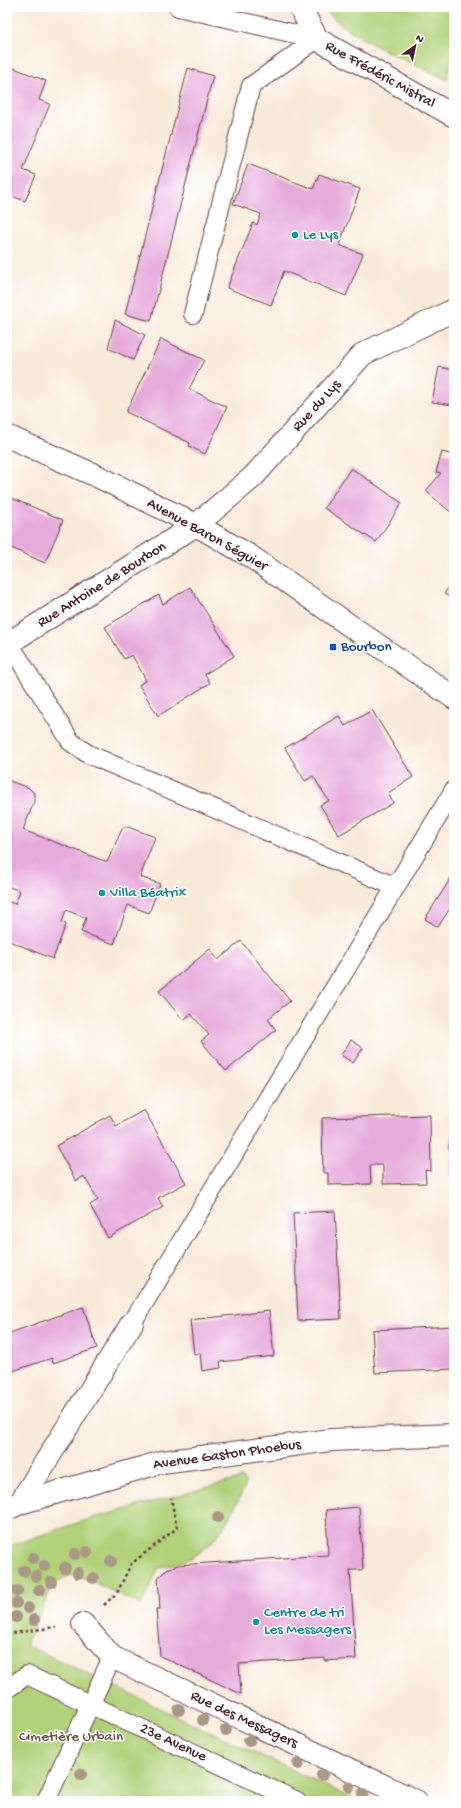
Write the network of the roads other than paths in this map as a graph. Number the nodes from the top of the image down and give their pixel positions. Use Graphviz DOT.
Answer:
graph roads {
  1 [pos="178,7"];
  2 [pos="300,7"];
  3 [pos="317,39"];
  4 [pos="454,116"];
  5 [pos="454,310"];
  6 [pos="193,314"];
  7 [pos="7,436"];
  8 [pos="196,525"];
  9 [pos="8,644"];
  10 [pos="454,698"];
  11 [pos="454,790"];
  12 [pos="396,887"];
  13 [pos="132,1323"];
  14 [pos="454,1435"];
  15 [pos="14,1506"];
  16 [pos="84,1624"];
  17 [pos="112,1657"];
  18 [pos="7,1689"];
  19 [pos="90,1705"];
  20 [pos="46,1801"];
  21 [pos="297,1801"];
  22 [pos="416,1801"];
  1 -- 3 [label="lane"];
  2 -- 3 [label="street, Rue Frédéric Mistral"];
  3 -- 4 [label="street, Rue Frédéric Mistral"];
  3 -- 6 [label="lane"];
  5 -- 8 [label="street, Rue du Lys"];
  7 -- 8 [label="street, Avenue Baron Séguier"];
  8 -- 9 [label="street, Rue Antoine de Bourbon"];
  8 -- 10 [label="street, Avenue Baron Séguier"];
  9 -- 12 [label="lane"];
  11 -- 12 [label="lane"];
  12 -- 13 [label="lane"];
  13 -- 15 [label="street"];
  14 -- 15 [label="street, Avenue Gaston Phoebus"];
  16 -- 17 [label="street, Rue des Messagers"];
  17 -- 19 [label="lane"];
  17 -- 22 [label="street, Rue des Messagers"];
  18 -- 19 [label="lane, 23e Avenue"];
  19 -- 20 [label="lane"];
  19 -- 21 [label="lane, 23e Avenue"];
}
